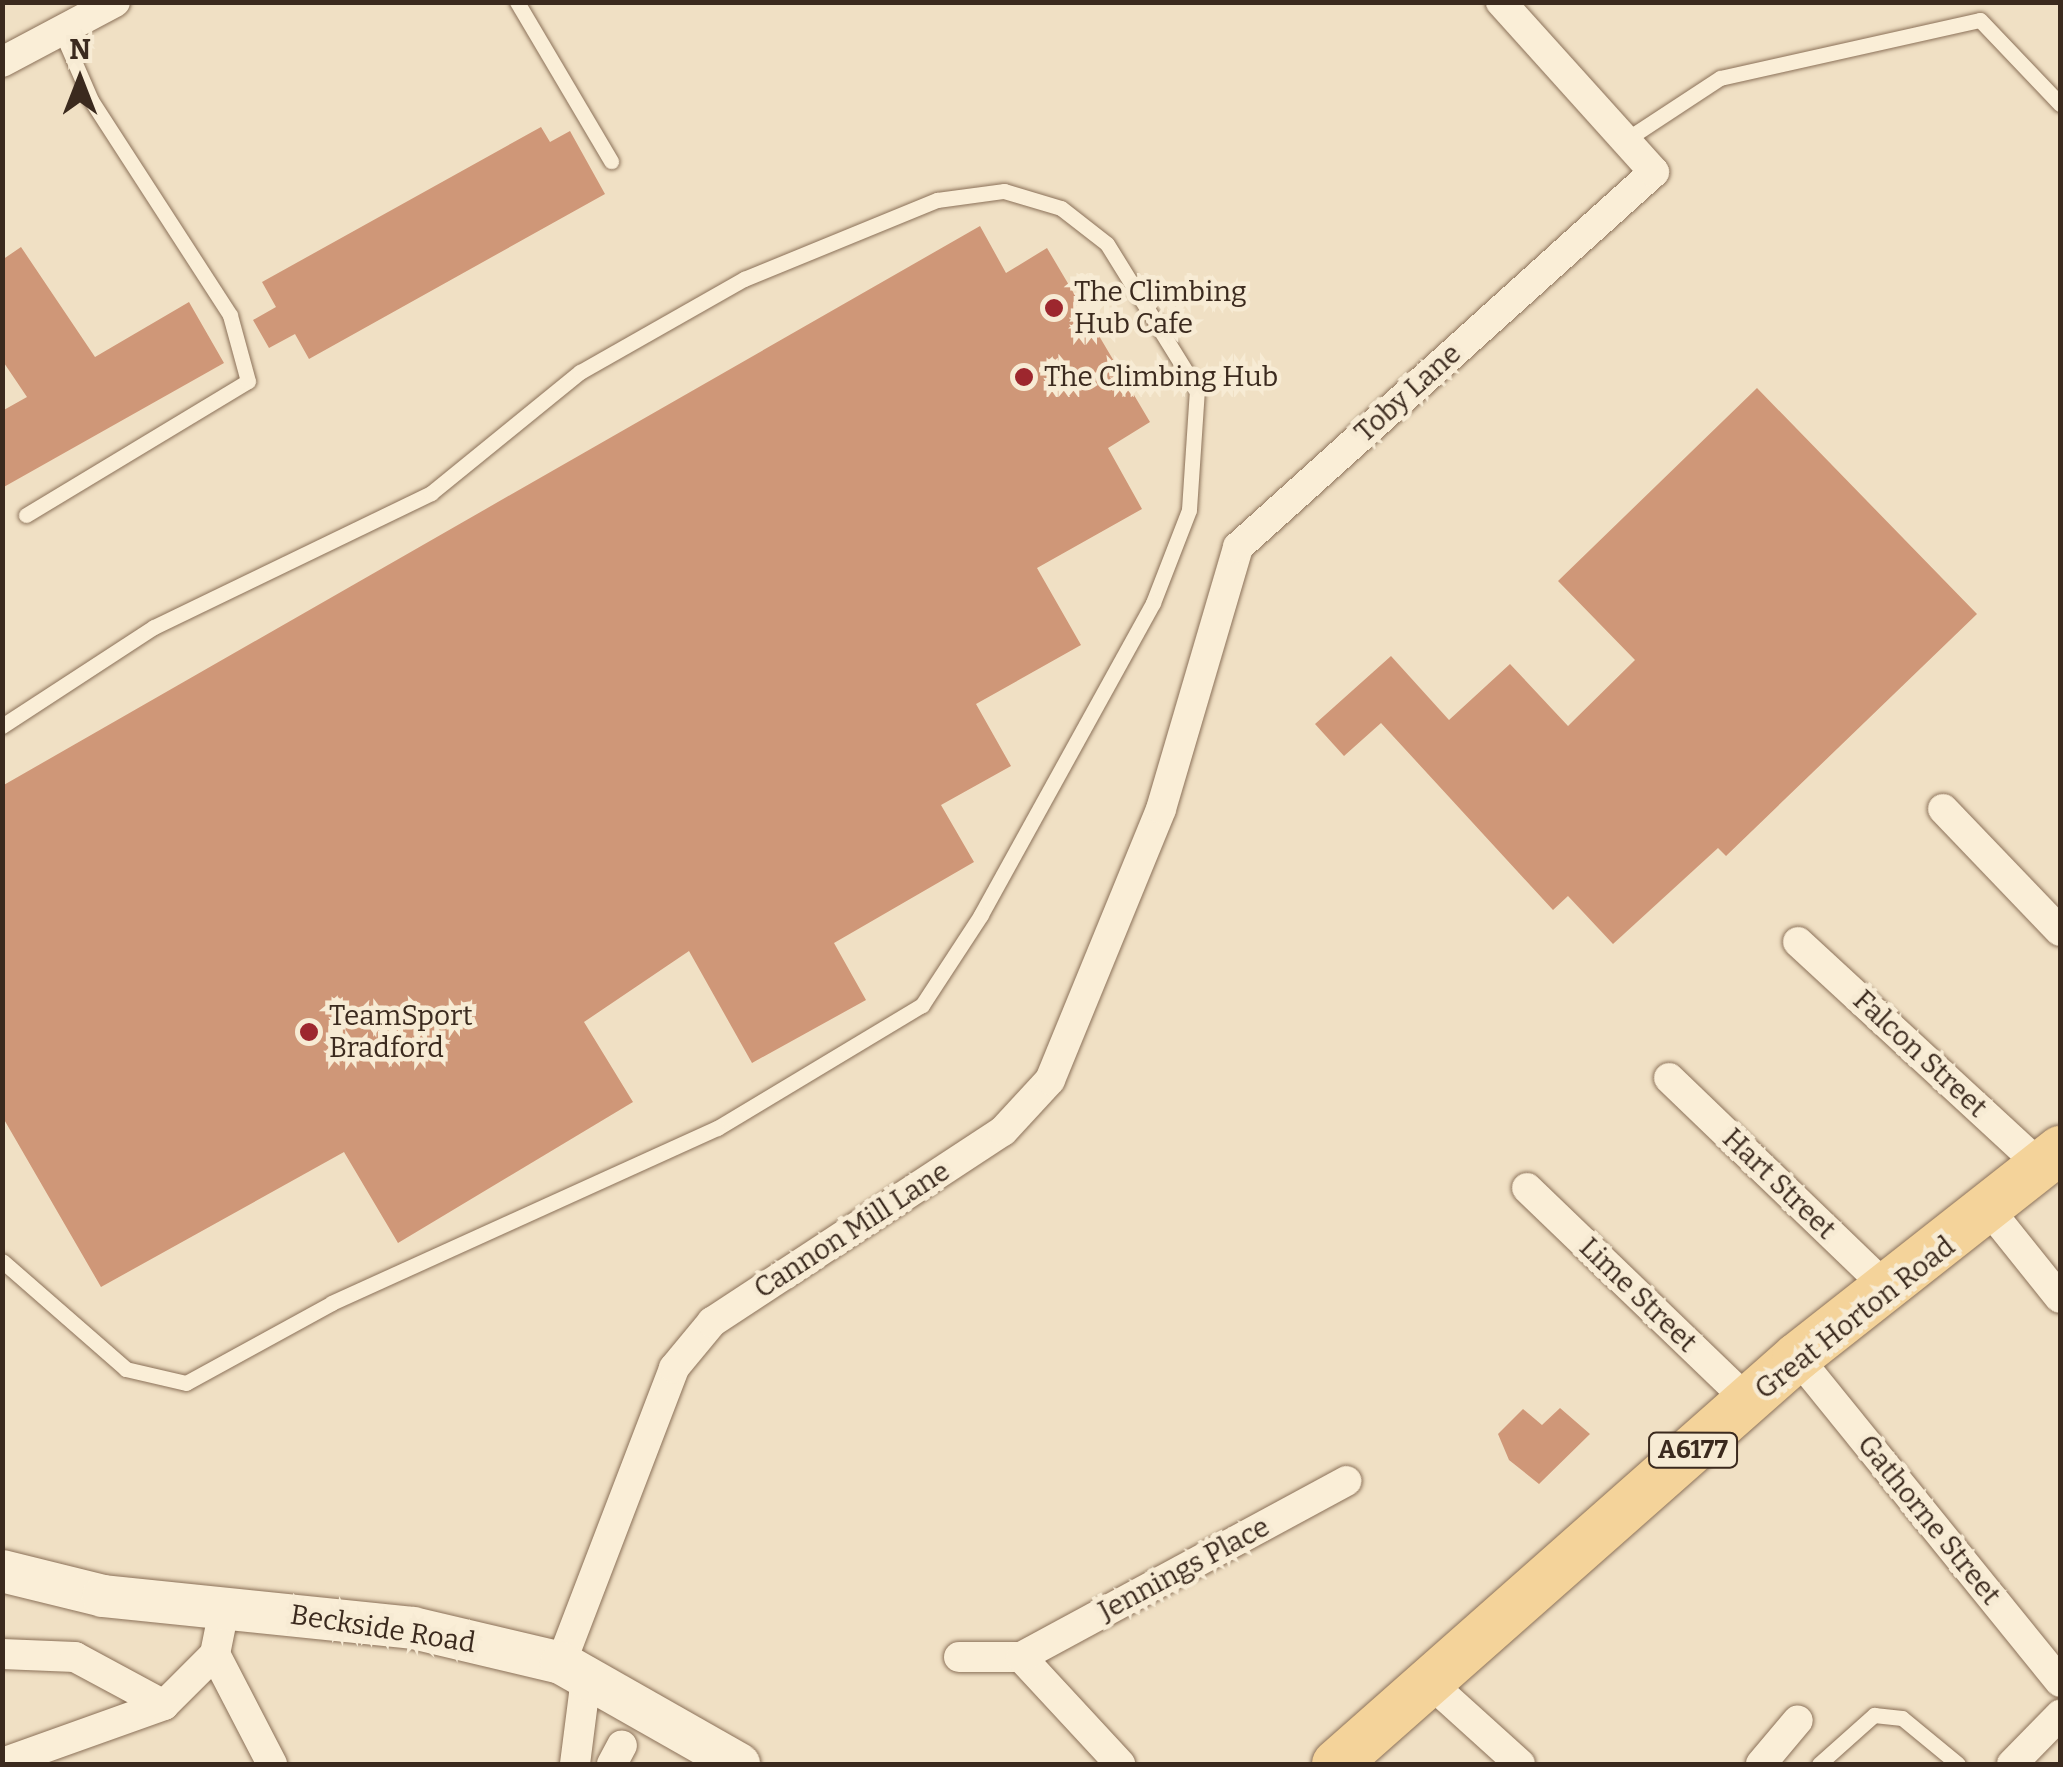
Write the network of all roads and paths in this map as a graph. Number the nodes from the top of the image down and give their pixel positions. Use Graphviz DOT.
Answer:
graph roads {
  1 [pos="116,2"];
  2 [pos="517,2"];
  3 [pos="1501,2"];
  4 [pos="61,31"];
  5 [pos="2,62"];
  6 [pos="2060,104"];
  7 [pos="1624,140"];
  8 [pos="612,161"];
  9 [pos="26,515"];
  10 [pos="2,726"];
  11 [pos="1161,809"];
  12 [pos="1943,809"];
  13 [pos="2060,931"];
  14 [pos="1798,942"];
  15 [pos="1668,1078"];
  16 [pos="2051,1158"];
  17 [pos="1528,1188"];
  18 [pos="1991,1212"];
  19 [pos="2,1262"];
  20 [pos="1888,1289"];
  21 [pos="2060,1298"];
  22 [pos="1797,1357"];
  23 [pos="1749,1402"];
  24 [pos="1346,1481"];
  25 [pos="2,1572"];
  26 [pos="225,1605"];
  27 [pos="2,1654"];
  28 [pos="215,1654"];
  29 [pos="958,1657"];
  30 [pos="1022,1657"];
  31 [pos="573,1671"];
  32 [pos="1428,1680"];
  33 [pos="2060,1682"];
  34 [pos="164,1705"];
  35 [pos="2060,1715"];
  36 [pos="1798,1720"];
  37 [pos="2,1763"];
  38 [pos="272,1764"];
  39 [pos="575,1764"];
  40 [pos="739,1764"];
  41 [pos="1120,1764"];
  42 [pos="1336,1764"];
  43 [pos="1520,1764"];
  44 [pos="1761,1764"];
  45 [pos="1819,1764"];
  46 [pos="1958,1764"];
  47 [pos="2012,1764"];
  1 -- 4 [label="street"];
  2 -- 8 [label="lane"];
  3 -- 7 [label="street, Toby Lane"];
  4 -- 5 [label="street"];
  4 -- 9 [label="lane"];
  6 -- 7 [label="lane"];
  7 -- 11 [label="street, Toby Lane"];
  10 -- 19 [label="lane"];
  11 -- 31 [label="street, Cannon Mill Lane"];
  12 -- 13 [label="street"];
  14 -- 16 [label="street, Falcon Street"];
  15 -- 20 [label="street, Hart Street"];
  16 -- 18 [label="main road, Great Horton Road / A6177"];
  17 -- 23 [label="street, Lime Street"];
  18 -- 20 [label="main road, Great Horton Road / A6177"];
  18 -- 21 [label="street"];
  20 -- 22 [label="main road, Great Horton Road / A6177"];
  22 -- 23 [label="main road, Great Horton Road / A6177"];
  22 -- 33 [label="street, Gathorne Street"];
  23 -- 32 [label="main road, Great Horton Road / A6177"];
  24 -- 30 [label="street, Jennings Place"];
  25 -- 26 [label="street, Beckside Road"];
  26 -- 28 [label="street"];
  26 -- 31 [label="street, Beckside Road"];
  27 -- 34 [label="street"];
  28 -- 34 [label="street"];
  28 -- 38 [label="street"];
  29 -- 30 [label="street"];
  30 -- 41 [label="street"];
  31 -- 39 [label="street, Cannon Mill Lane"];
  31 -- 40 [label="street, Beckside Road"];
  32 -- 42 [label="main road, Great Horton Road / A6177"];
  32 -- 43 [label="street"];
  34 -- 37 [label="street"];
  35 -- 47 [label="street"];
  36 -- 44 [label="street"];
  45 -- 46 [label="lane"];
}
